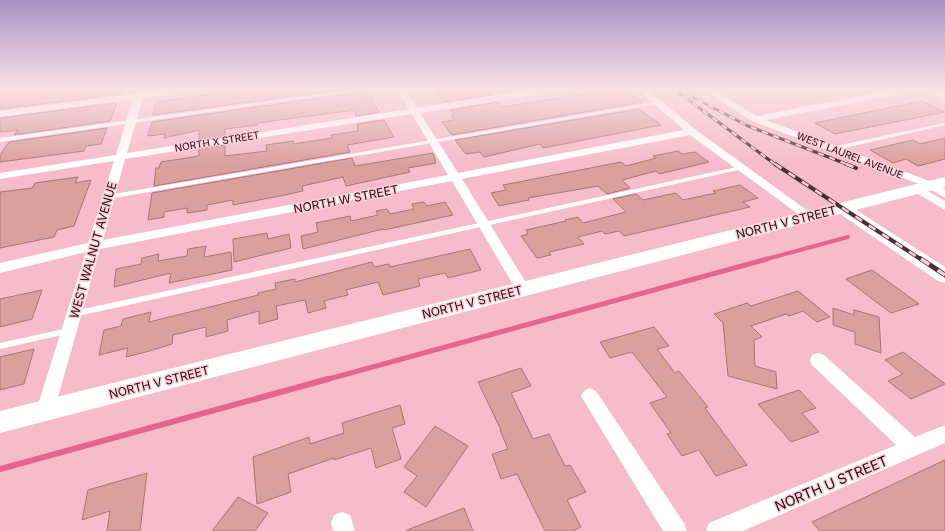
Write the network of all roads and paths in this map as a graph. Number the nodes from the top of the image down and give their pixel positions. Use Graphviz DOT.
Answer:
graph roads {
  1 [pos="134,114"];
  2 [pos="190,114"];
  3 [pos="390,114"];
  4 [pos="416,114"];
  5 [pos="592,114"];
  6 [pos="669,114"];
  7 [pos="746,114"];
  8 [pos="782,114"];
  9 [pos="755,119"];
  10 [pos="131,122"];
  11 [pos="945,124"];
  12 [pos="692,132"];
  13 [pos="0,140"];
  14 [pos="432,141"];
  15 [pos="831,149"];
  16 [pos="120,157"];
  17 [pos="741,168"];
  18 [pos="0,176"];
  19 [pos="455,178"];
  20 [pos="931,185"];
  21 [pos="945,194"];
  22 [pos="108,197"];
  23 [pos="945,206"];
  24 [pos="842,208"];
  25 [pos="808,216"];
  26 [pos="484,225"];
  27 [pos="94,246"];
  28 [pos="0,268"];
  29 [pos="945,276"];
  30 [pos="523,289"];
  31 [pos="74,314"];
  32 [pos="69,331"];
  33 [pos="0,346"];
  34 [pos="818,360"];
  35 [pos="590,396"];
  36 [pos="45,411"];
  37 [pos="0,422"];
  38 [pos="945,434"];
  39 [pos="913,448"];
  40 [pos="676,531"];
  41 [pos="717,531"];
  1 -- 10 [label="street, WEST WALNUT AVENUE"];
  2 -- 10 [label="lane"];
  3 -- 16 [label="street, NORTH X STREET"];
  4 -- 14 [label="street"];
  5 -- 14 [label="lane"];
  6 -- 12 [label="street"];
  7 -- 9 [label="street, WEST LAUREL AVENUE"];
  8 -- 9 [label="street"];
  9 -- 15 [label="street, WEST LAUREL AVENUE"];
  10 -- 13 [label="lane"];
  10 -- 16 [label="street, WEST WALNUT AVENUE"];
  11 -- 15 [label="lane"];
  12 -- 17 [label="street"];
  12 -- 19 [label="street, NORTH W STREET"];
  14 -- 19 [label="street"];
  14 -- 22 [label="lane"];
  15 -- 20 [label="street, WEST LAUREL AVENUE"];
  16 -- 18 [label="street, NORTH X STREET"];
  16 -- 22 [label="street, WEST WALNUT AVENUE"];
  17 -- 25 [label="street"];
  17 -- 26 [label="lane"];
  19 -- 26 [label="street"];
  19 -- 27 [label="street, NORTH W STREET"];
  20 -- 21 [label="street"];
  20 -- 23 [label="street"];
  20 -- 24 [label="street, NORTH V STREET"];
  22 -- 27 [label="street, WEST WALNUT AVENUE"];
  24 -- 25 [label="street, NORTH V STREET"];
  24 -- 29 [label="street"];
  25 -- 30 [label="street, NORTH V STREET"];
  26 -- 30 [label="street"];
  26 -- 31 [label="lane"];
  27 -- 28 [label="street, NORTH W STREET"];
  27 -- 31 [label="street, WEST WALNUT AVENUE"];
  30 -- 36 [label="street, NORTH V STREET"];
  31 -- 32 [label="street, WEST WALNUT AVENUE"];
  32 -- 33 [label="lane"];
  32 -- 36 [label="street, WEST WALNUT AVENUE"];
  34 -- 39 [label="street"];
  35 -- 40 [label="street"];
  36 -- 37 [label="street, NORTH V STREET"];
  38 -- 39 [label="street, NORTH U STREET"];
  39 -- 41 [label="street, NORTH U STREET"];
}
